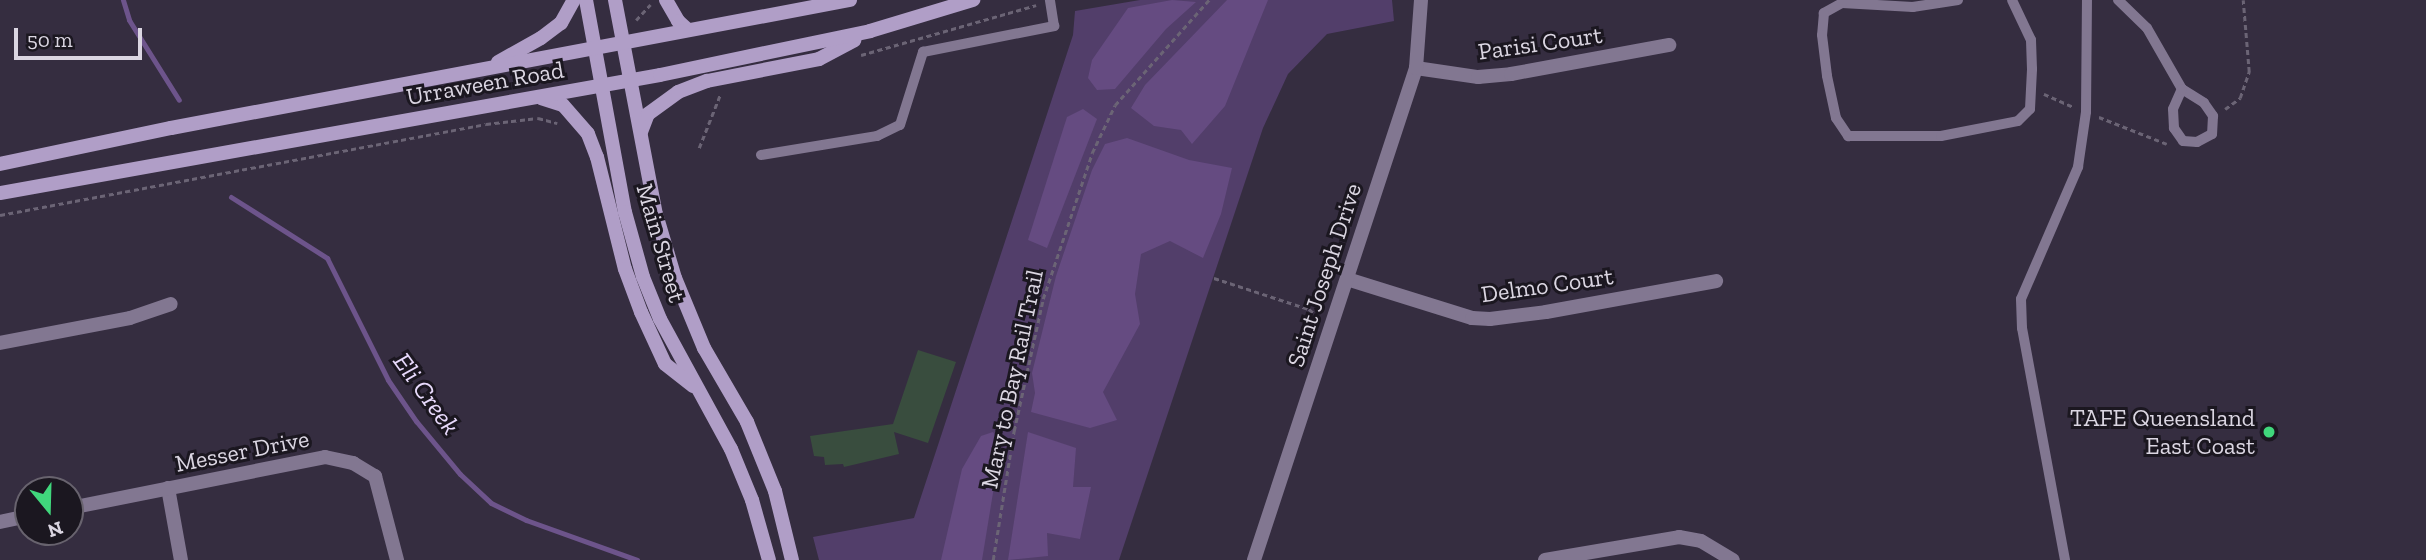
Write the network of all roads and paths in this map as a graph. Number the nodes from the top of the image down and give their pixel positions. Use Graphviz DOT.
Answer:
graph roads {
  1 [pos="574,0"];
  2 [pos="586,0"];
  3 [pos="615,0"];
  4 [pos="655,0"];
  5 [pos="666,0"];
  6 [pos="850,0"];
  7 [pos="973,0"];
  8 [pos="1050,0"];
  9 [pos="1209,0"];
  10 [pos="1421,0"];
  11 [pos="1958,0"];
  12 [pos="2012,0"];
  13 [pos="2087,0"];
  14 [pos="2118,0"];
  15 [pos="2243,0"];
  16 [pos="631,21"];
  17 [pos="688,30"];
  18 [pos="870,31"];
  19 [pos="623,43"];
  20 [pos="1669,45"];
  21 [pos="594,48"];
  22 [pos="1416,68"];
  23 [pos="481,70"];
  24 [pos="630,81"];
  25 [pos="600,86"];
  26 [pos="2031,88"];
  27 [pos="722,89"];
  28 [pos="2182,89"];
  29 [pos="537,97"];
  30 [pos="2086,112"];
  31 [pos="2213,116"];
  32 [pos="562,125"];
  33 [pos="641,132"];
  34 [pos="2183,141"];
  35 [pos="699,148"];
  36 [pos="761,155"];
  37 [pos="0,164"];
  38 [pos="0,193"];
  39 [pos="0,215"];
  40 [pos="1214,278"];
  41 [pos="1347,279"];
  42 [pos="1716,281"];
  43 [pos="171,304"];
  44 [pos="1332,324"];
  45 [pos="0,343"];
  46 [pos="700,392"];
  47 [pos="168,488"];
  48 [pos="84,505"];
  49 [pos="1257,559"];
  50 [pos="181,560"];
  51 [pos="397,560"];
  52 [pos="769,560"];
  53 [pos="792,560"];
  54 [pos="993,560"];
  55 [pos="1545,560"];
  56 [pos="1733,560"];
  57 [pos="2065,560"];
  1 -- 23 [label="main road"];
  2 -- 21 [label="main road, Main Street"];
  3 -- 19 [label="main road, Main Street"];
  4 -- 16 [label="path"];
  5 -- 17 [label="main road"];
  6 -- 17 [label="main road, Urraween Road"];
  7 -- 18 [label="main road, Urraween Road"];
  8 -- 36 [label="lane"];
  9 -- 54 [label="path, Mary to Bay Rail Trail"];
  10 -- 22 [label="street, Saint Joseph Drive"];
  11 -- 26 [label="lane"];
  12 -- 26 [label="lane"];
  13 -- 30 [label="lane"];
  14 -- 28 [label="lane"];
  15 -- 31 [label="path"];
  17 -- 19 [label="main road, Urraween Road"];
  18 -- 24 [label="main road, Urraween Road"];
  18 -- 33 [label="main road"];
  19 -- 21 [label="main road, Urraween Road"];
  19 -- 24 [label="main road, Main Street"];
  20 -- 22 [label="street, Parisi Court"];
  21 -- 23 [label="main road, Urraween Road"];
  21 -- 25 [label="main road, Main Street"];
  22 -- 41 [label="street, Saint Joseph Drive"];
  23 -- 37 [label="main road, Urraween Road"];
  24 -- 25 [label="main road, Urraween Road"];
  24 -- 33 [label="main road, Main Street"];
  25 -- 29 [label="main road, Urraween Road"];
  25 -- 46 [label="main road, Main Street"];
  26 -- 30 [label="path"];
  27 -- 35 [label="path"];
  28 -- 31 [label="lane"];
  28 -- 34 [label="lane"];
  29 -- 38 [label="main road, Urraween Road"];
  29 -- 46 [label="main road"];
  30 -- 34 [label="path"];
  30 -- 57 [label="lane"];
  31 -- 34 [label="lane"];
  32 -- 39 [label="path"];
  33 -- 53 [label="main road, Main Street"];
  40 -- 44 [label="path"];
  41 -- 42 [label="street, Delmo Court"];
  41 -- 44 [label="street, Saint Joseph Drive"];
  43 -- 45 [label="street"];
  44 -- 49 [label="street, Saint Joseph Drive"];
  46 -- 52 [label="main road, Main Street"];
  47 -- 48 [label="street, Messer Drive"];
  47 -- 50 [label="street"];
  47 -- 51 [label="street, Messer Drive"];
  55 -- 56 [label="street"];
}
